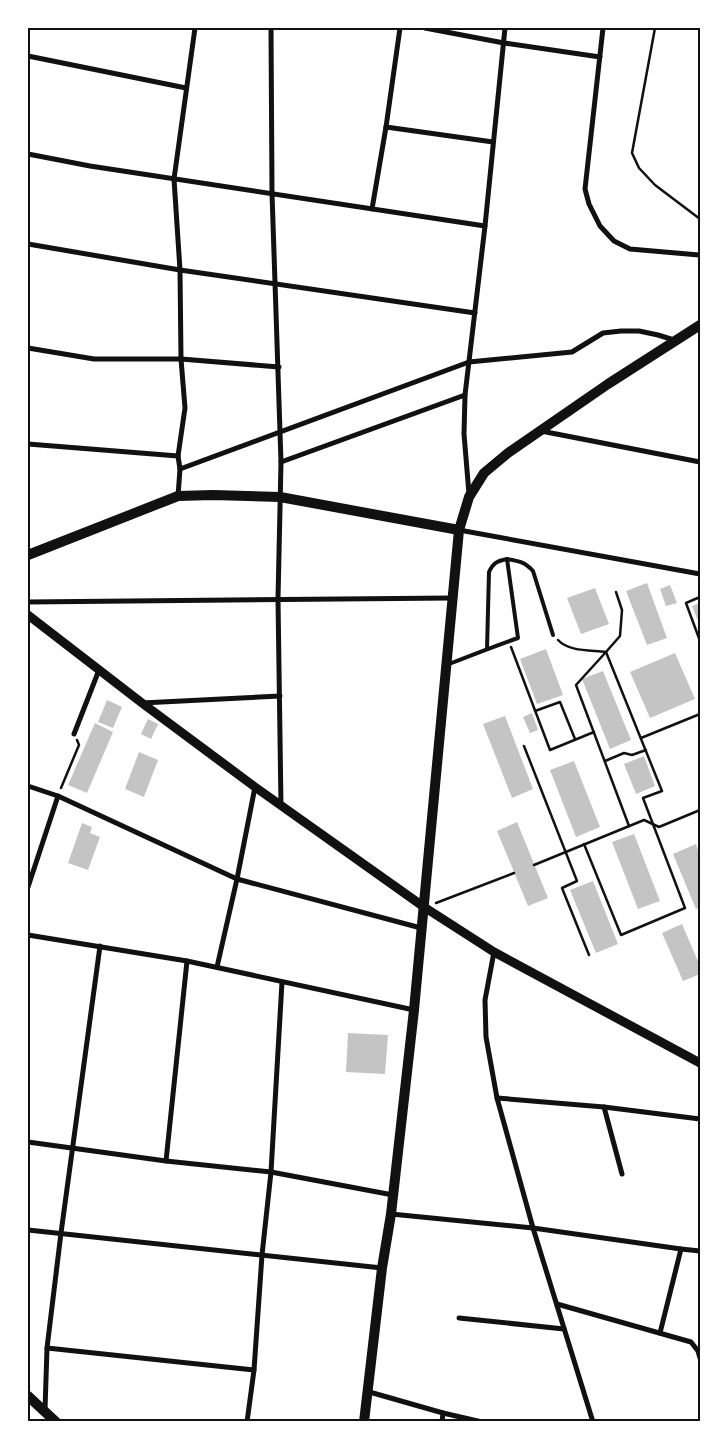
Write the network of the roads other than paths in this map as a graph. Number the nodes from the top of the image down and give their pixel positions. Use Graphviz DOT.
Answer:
graph roads {
  1 [pos="195,28"];
  2 [pos="271,28"];
  3 [pos="400,28"];
  4 [pos="425,28"];
  5 [pos="505,28"];
  6 [pos="603,28"];
  7 [pos="504,43"];
  8 [pos="28,56"];
  9 [pos="600,57"];
  10 [pos="186,88"];
  11 [pos="386,126"];
  12 [pos="493,142"];
  13 [pos="28,154"];
  14 [pos="174,179"];
  15 [pos="272,194"];
  16 [pos="372,209"];
  17 [pos="485,226"];
  18 [pos="28,244"];
  19 [pos="700,255"];
  20 [pos="180,270"];
  21 [pos="276,285"];
  22 [pos="475,313"];
  23 [pos="700,325"];
  24 [pos="674,340"];
  25 [pos="28,348"];
  26 [pos="181,359"];
  27 [pos="469,362"];
  28 [pos="279,367"];
  29 [pos="465,395"];
  30 [pos="539,431"];
  31 [pos="280,432"];
  32 [pos="28,444"];
  33 [pos="178,456"];
  34 [pos="281,462"];
  35 [pos="700,462"];
  36 [pos="180,469"];
  37 [pos="178,496"];
  38 [pos="280,497"];
  39 [pos="470,497"];
  40 [pos="459,530"];
  41 [pos="28,555"];
  42 [pos="507,559"];
  43 [pos="700,574"];
  44 [pos="453,598"];
  45 [pos="278,599"];
  46 [pos="28,602"];
  47 [pos="28,615"];
  48 [pos="553,634"];
  49 [pos="487,649"];
  50 [pos="447,665"];
  51 [pos="99,670"];
  52 [pos="280,696"];
  53 [pos="142,703"];
  54 [pos="74,734"];
  55 [pos="28,786"];
  56 [pos="256,787"];
  57 [pos="58,796"];
  58 [pos="281,806"];
  59 [pos="237,879"];
  60 [pos="28,887"];
  61 [pos="424,907"];
  62 [pos="422,928"];
  63 [pos="28,935"];
  64 [pos="100,946"];
  65 [pos="494,952"];
  66 [pos="186,961"];
  67 [pos="217,967"];
  68 [pos="282,982"];
  69 [pos="414,1010"];
  70 [pos="700,1063"];
  71 [pos="497,1098"];
  72 [pos="604,1108"];
  73 [pos="700,1118"];
  74 [pos="28,1142"];
  75 [pos="72,1147"];
  76 [pos="166,1161"];
  77 [pos="271,1172"];
  78 [pos="622,1174"];
  79 [pos="393,1195"];
  80 [pos="391,1214"];
  81 [pos="532,1228"];
  82 [pos="28,1230"];
  83 [pos="61,1233"];
  84 [pos="681,1249"];
  85 [pos="700,1251"];
  86 [pos="262,1255"];
  87 [pos="382,1268"];
  88 [pos="557,1304"];
  89 [pos="459,1318"];
  90 [pos="564,1329"];
  91 [pos="660,1333"];
  92 [pos="47,1348"];
  93 [pos="700,1358"];
  94 [pos="254,1370"];
  95 [pos="366,1392"];
  96 [pos="28,1396"];
  97 [pos="45,1411"];
  98 [pos="443,1413"];
  99 [pos="56,1422"];
  100 [pos="247,1422"];
  101 [pos="364,1422"];
  102 [pos="442,1422"];
  103 [pos="482,1422"];
  104 [pos="593,1422"];
  1 -- 10 [label="street"];
  2 -- 15 [label="street"];
  3 -- 11 [label="street"];
  4 -- 7 [label="street"];
  5 -- 7 [label="street"];
  6 -- 9 [label="street"];
  7 -- 9 [label="street"];
  7 -- 12 [label="street"];
  8 -- 10 [label="street"];
  9 -- 19 [label="street"];
  10 -- 14 [label="street"];
  11 -- 12 [label="street"];
  11 -- 16 [label="street"];
  12 -- 17 [label="street"];
  13 -- 14 [label="street"];
  14 -- 15 [label="street"];
  14 -- 20 [label="street"];
  15 -- 16 [label="street"];
  15 -- 21 [label="street"];
  16 -- 17 [label="street"];
  17 -- 22 [label="street"];
  18 -- 20 [label="street"];
  20 -- 21 [label="street"];
  20 -- 26 [label="street"];
  21 -- 22 [label="street"];
  21 -- 28 [label="street"];
  22 -- 27 [label="street"];
  23 -- 24 [label="main road"];
  24 -- 27 [label="street"];
  24 -- 30 [label="main road"];
  25 -- 26 [label="street"];
  26 -- 28 [label="street"];
  26 -- 33 [label="street"];
  27 -- 29 [label="street"];
  27 -- 31 [label="street"];
  28 -- 31 [label="street"];
  29 -- 34 [label="street"];
  29 -- 39 [label="street"];
  30 -- 35 [label="street"];
  30 -- 39 [label="main road"];
  31 -- 34 [label="street"];
  31 -- 36 [label="street"];
  32 -- 33 [label="street"];
  33 -- 36 [label="street"];
  34 -- 38 [label="street"];
  36 -- 37 [label="street"];
  37 -- 38 [label="main road"];
  37 -- 41 [label="main road"];
  38 -- 40 [label="main road"];
  38 -- 45 [label="street"];
  39 -- 40 [label="main road"];
  40 -- 43 [label="street"];
  40 -- 44 [label="main road"];
  42 -- 48 [label="lane"];
  42 -- 49 [label="lane"];
  42 -- 49 [label="lane"];
  44 -- 45 [label="street"];
  44 -- 50 [label="main road"];
  45 -- 46 [label="street"];
  45 -- 52 [label="street"];
  47 -- 51 [label="street"];
  49 -- 50 [label="lane"];
  50 -- 61 [label="main road"];
  51 -- 53 [label="street"];
  51 -- 54 [label="street"];
  52 -- 53 [label="street"];
  52 -- 58 [label="street"];
  53 -- 56 [label="street"];
  55 -- 57 [label="street"];
  56 -- 58 [label="street"];
  56 -- 59 [label="street"];
  57 -- 59 [label="street"];
  57 -- 60 [label="street"];
  58 -- 61 [label="street"];
  59 -- 62 [label="street"];
  59 -- 67 [label="street"];
  61 -- 62 [label="main road"];
  61 -- 65 [label="street"];
  62 -- 69 [label="main road"];
  63 -- 64 [label="street"];
  64 -- 66 [label="street"];
  64 -- 75 [label="street"];
  65 -- 70 [label="street"];
  65 -- 71 [label="street"];
  66 -- 67 [label="street"];
  66 -- 76 [label="street"];
  67 -- 68 [label="street"];
  68 -- 69 [label="street"];
  68 -- 77 [label="street"];
  69 -- 79 [label="main road"];
  71 -- 72 [label="street"];
  71 -- 81 [label="street"];
  72 -- 73 [label="street"];
  72 -- 78 [label="street"];
  74 -- 75 [label="street"];
  75 -- 76 [label="street"];
  75 -- 83 [label="street"];
  76 -- 77 [label="street"];
  77 -- 79 [label="street"];
  77 -- 86 [label="street"];
  79 -- 80 [label="main road"];
  80 -- 81 [label="street"];
  80 -- 87 [label="main road"];
  81 -- 84 [label="street"];
  81 -- 88 [label="street"];
  82 -- 83 [label="street"];
  83 -- 86 [label="street"];
  83 -- 92 [label="street"];
  84 -- 85 [label="street"];
  84 -- 91 [label="street"];
  86 -- 87 [label="street"];
  86 -- 94 [label="street"];
  87 -- 95 [label="main road"];
  88 -- 90 [label="street"];
  88 -- 91 [label="street"];
  89 -- 90 [label="street"];
  90 -- 104 [label="street"];
  91 -- 93 [label="street"];
  92 -- 94 [label="street"];
  92 -- 97 [label="street"];
  94 -- 100 [label="street"];
  95 -- 98 [label="street"];
  95 -- 101 [label="main road"];
  96 -- 97 [label="main road"];
  97 -- 99 [label="main road"];
  98 -- 102 [label="street"];
  98 -- 103 [label="street"];
}
